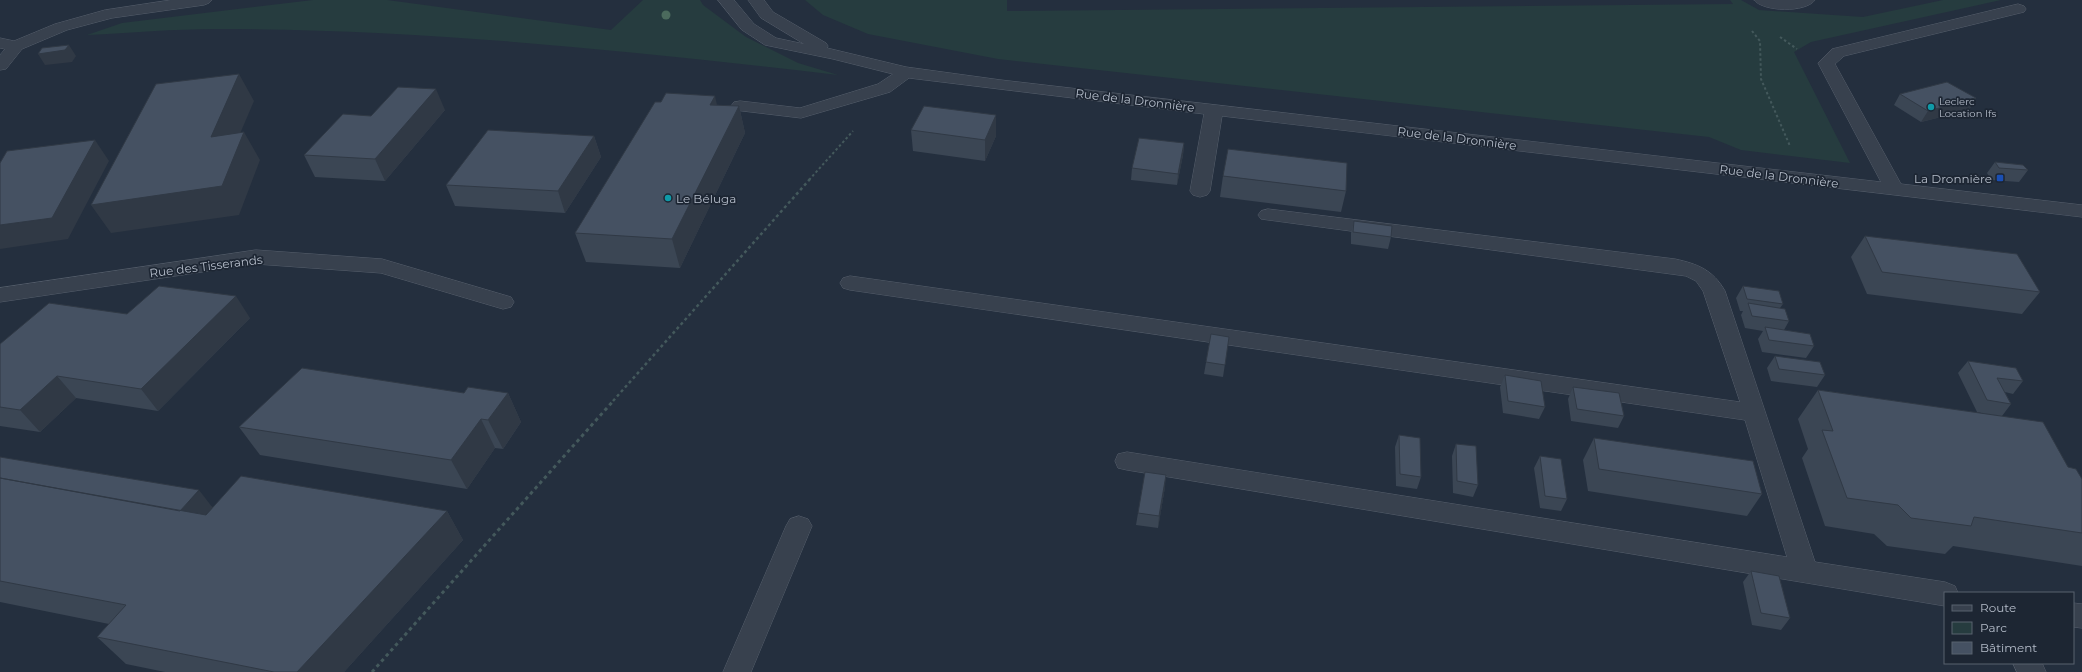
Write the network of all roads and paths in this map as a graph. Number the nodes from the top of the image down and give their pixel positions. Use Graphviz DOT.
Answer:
graph roads {
  1 [pos="204,0"];
  2 [pos="726,0"];
  3 [pos="756,0"];
  4 [pos="1762,0"];
  5 [pos="1807,0"];
  6 [pos="2018,9"];
  7 [pos="1752,30"];
  8 [pos="1779,35"];
  9 [pos="0,43"];
  10 [pos="16,46"];
  11 [pos="833,54"];
  12 [pos="1826,63"];
  13 [pos="0,65"];
  14 [pos="906,72"];
  15 [pos="884,88"];
  16 [pos="740,106"];
  17 [pos="1214,110"];
  18 [pos="1791,150"];
  19 [pos="1894,189"];
  20 [pos="1200,191"];
  21 [pos="2082,211"];
  22 [pos="1268,216"];
  23 [pos="850,283"];
  24 [pos="0,294"];
  25 [pos="503,302"];
  26 [pos="1755,413"];
  27 [pos="1127,461"];
  28 [pos="799,526"];
  29 [pos="1804,571"];
  30 [pos="1944,594"];
  31 [pos="372,672"];
  32 [pos="737,672"];
  1 -- 10 [label="street"];
  2 -- 11 [label="street, Rue de la Dronnière"];
  3 -- 11 [label="street, Rue de la Dronnière"];
  4 -- 5 [label="street"];
  6 -- 12 [label="street"];
  7 -- 18 [label="path"];
  8 -- 12 [label="path"];
  9 -- 10 [label="street"];
  10 -- 13 [label="street"];
  11 -- 14 [label="street, Rue de la Dronnière"];
  12 -- 19 [label="street"];
  14 -- 15 [label="street"];
  14 -- 17 [label="street, Rue de la Dronnière"];
  15 -- 16 [label="street"];
  15 -- 31 [label="path"];
  17 -- 19 [label="street, Rue de la Dronnière"];
  17 -- 20 [label="street"];
  19 -- 21 [label="street, Rue de la Dronnière"];
  22 -- 26 [label="street"];
  23 -- 26 [label="street"];
  24 -- 25 [label="street, Rue des Tisserands"];
  26 -- 29 [label="street"];
  27 -- 29 [label="street"];
  28 -- 32 [label="street"];
  29 -- 30 [label="street"];
}
